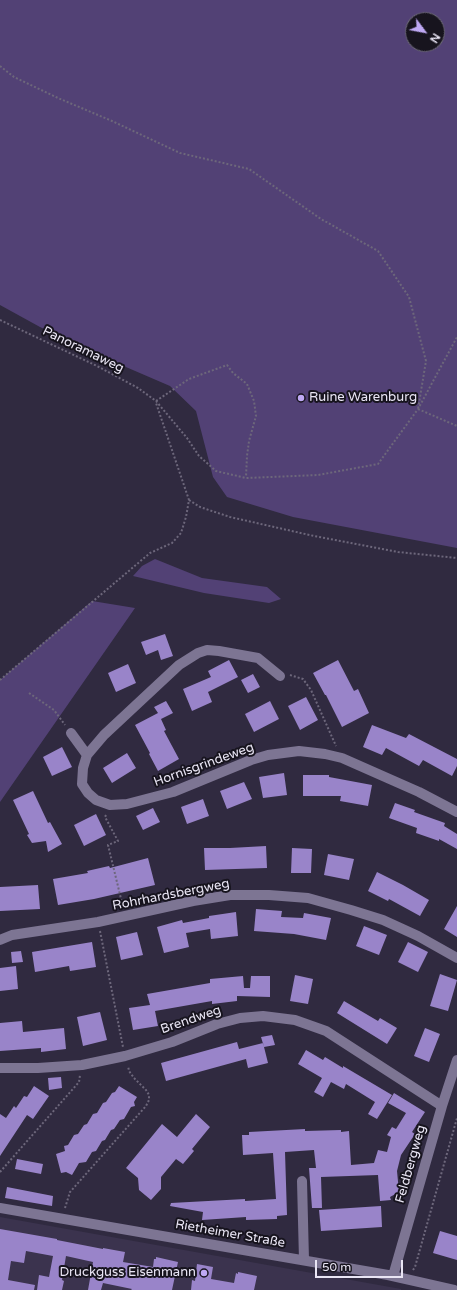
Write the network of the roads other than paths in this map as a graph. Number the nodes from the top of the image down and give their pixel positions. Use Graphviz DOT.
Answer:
graph roads {
  1 [pos="280,676"];
  2 [pos="71,733"];
  3 [pos="87,755"];
  4 [pos="457,812"];
  5 [pos="0,940"];
  6 [pos="457,958"];
  7 [pos="457,1060"];
  8 [pos="0,1068"];
  9 [pos="442,1106"];
  10 [pos="302,1181"];
  11 [pos="0,1208"];
  12 [pos="304,1260"];
  13 [pos="393,1276"];
  14 [pos="454,1290"];
  1 -- 3 [label="street"];
  2 -- 3 [label="street"];
  3 -- 4 [label="street, Hornisgrindeweg"];
  5 -- 6 [label="street, Rohrhardsbergweg"];
  7 -- 9 [label="street, Feldbergweg"];
  8 -- 9 [label="street, Brendweg"];
  9 -- 13 [label="street, Feldbergweg"];
  10 -- 12 [label="street"];
  11 -- 12 [label="street, Rietheimer Straße"];
  12 -- 13 [label="street, Rietheimer Straße"];
  13 -- 14 [label="street, Rietheimer Straße"];
}
